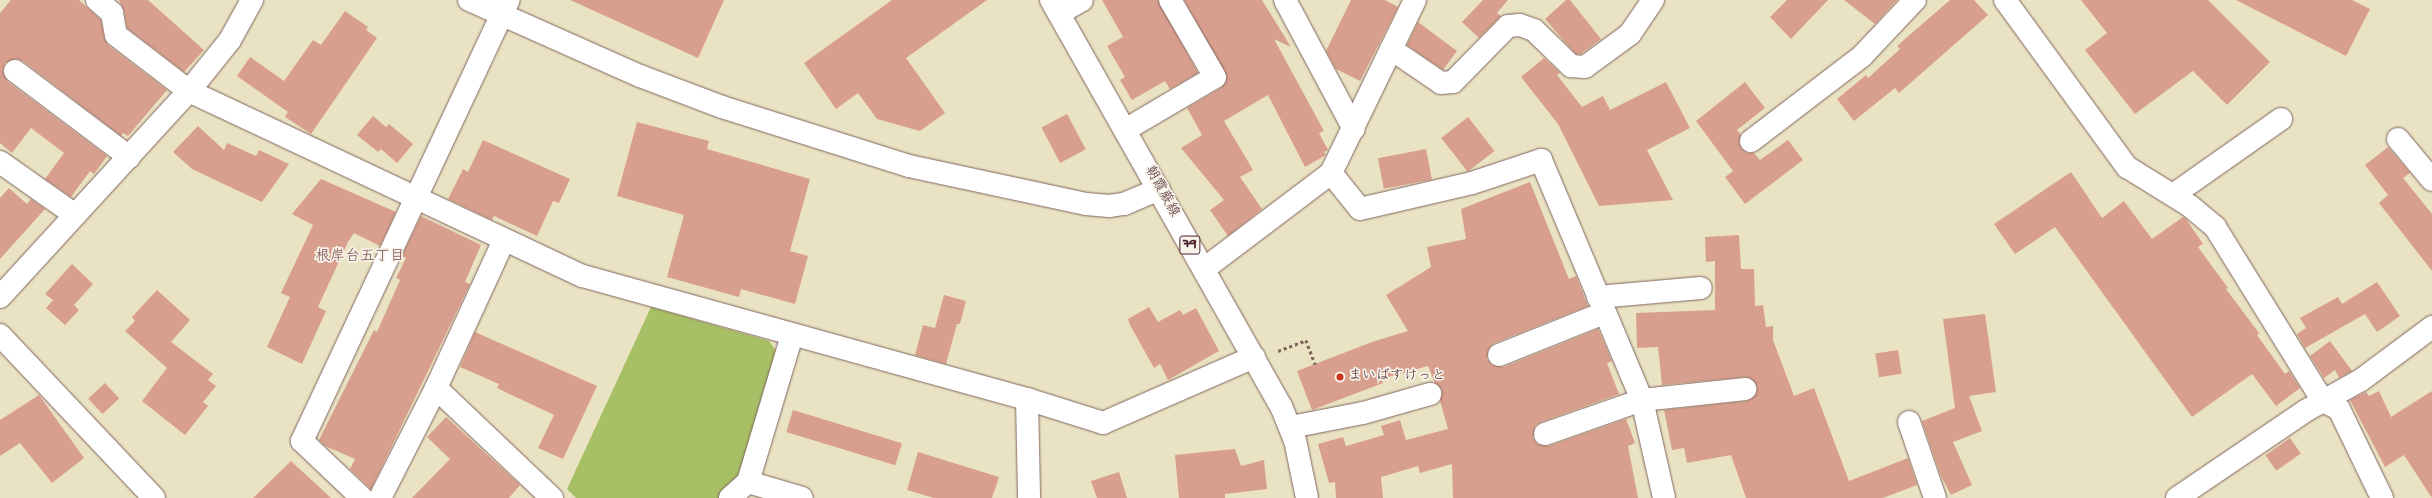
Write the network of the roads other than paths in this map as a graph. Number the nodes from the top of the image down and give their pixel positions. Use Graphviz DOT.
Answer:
graph roads {
  1 [pos="96,0"];
  2 [pos="252,0"];
  3 [pos="469,0"];
  4 [pos="1082,0"];
  5 [pos="1170,0"];
  6 [pos="1285,0"];
  7 [pos="1415,0"];
  8 [pos="1653,0"];
  9 [pos="1915,0"];
  10 [pos="2005,0"];
  11 [pos="1055,7"];
  12 [pos="506,8"];
  13 [pos="1391,49"];
  14 [pos="15,71"];
  15 [pos="189,91"];
  16 [pos="2281,119"];
  17 [pos="1354,128"];
  18 [pos="1125,130"];
  19 [pos="2398,139"];
  20 [pos="1752,141"];
  21 [pos="129,157"];
  22 [pos="0,162"];
  23 [pos="1331,173"];
  24 [pos="2432,180"];
  25 [pos="1159,189"];
  26 [pos="2173,195"];
  27 [pos="417,199"];
  28 [pos="75,215"];
  29 [pos="504,240"];
  30 [pos="1204,269"];
  31 [pos="1701,288"];
  32 [pos="0,297"];
  33 [pos="1601,305"];
  34 [pos="2432,327"];
  35 [pos="792,335"];
  36 [pos="0,336"];
  37 [pos="1262,355"];
  38 [pos="1499,355"];
  39 [pos="436,388"];
  40 [pos="1745,389"];
  41 [pos="1430,394"];
  42 [pos="1027,399"];
  43 [pos="1642,400"];
  44 [pos="2323,401"];
  45 [pos="1909,422"];
  46 [pos="1291,427"];
  47 [pos="1545,434"];
  48 [pos="748,482"];
  49 [pos="2185,496"];
  50 [pos="154,498"];
  51 [pos="362,498"];
  52 [pos="380,498"];
  53 [pos="552,498"];
  54 [pos="730,498"];
  55 [pos="802,498"];
  56 [pos="1029,498"];
  57 [pos="1307,498"];
  58 [pos="1664,498"];
  59 [pos="1936,498"];
  60 [pos="2382,498"];
  1 -- 15 [label="street"];
  2 -- 15 [label="street"];
  3 -- 12 [label="street"];
  4 -- 11 [label="street"];
  5 -- 18 [label="street"];
  6 -- 17 [label="street"];
  7 -- 13 [label="street"];
  8 -- 13 [label="street"];
  9 -- 20 [label="street"];
  10 -- 26 [label="street"];
  11 -- 18 [label="street, 朝霞蕨線 / 79"];
  12 -- 25 [label="street"];
  12 -- 27 [label="street"];
  13 -- 17 [label="street"];
  14 -- 21 [label="street"];
  15 -- 21 [label="street"];
  15 -- 27 [label="street"];
  16 -- 26 [label="street"];
  17 -- 23 [label="street"];
  18 -- 25 [label="street, 朝霞蕨線 / 79"];
  19 -- 24 [label="street"];
  21 -- 28 [label="street"];
  22 -- 28 [label="street"];
  23 -- 30 [label="street"];
  23 -- 33 [label="street"];
  25 -- 30 [label="street, 朝霞蕨線 / 79"];
  26 -- 44 [label="street"];
  27 -- 29 [label="street"];
  27 -- 51 [label="street"];
  28 -- 32 [label="street"];
  29 -- 35 [label="street"];
  29 -- 39 [label="street"];
  30 -- 37 [label="street, 朝霞蕨線 / 79"];
  31 -- 33 [label="street"];
  33 -- 38 [label="street"];
  33 -- 43 [label="street"];
  34 -- 44 [label="street"];
  35 -- 42 [label="street"];
  35 -- 48 [label="street"];
  36 -- 50 [label="street"];
  37 -- 42 [label="street"];
  37 -- 46 [label="street, 朝霞蕨線 / 79"];
  39 -- 52 [label="street"];
  39 -- 53 [label="street"];
  40 -- 43 [label="street"];
  41 -- 46 [label="street"];
  42 -- 56 [label="street"];
  43 -- 47 [label="street"];
  43 -- 58 [label="street"];
  44 -- 49 [label="street"];
  44 -- 60 [label="street"];
  45 -- 59 [label="street"];
  46 -- 57 [label="street, 朝霞蕨線 / 79"];
  48 -- 54 [label="street"];
  48 -- 55 [label="street"];
}
